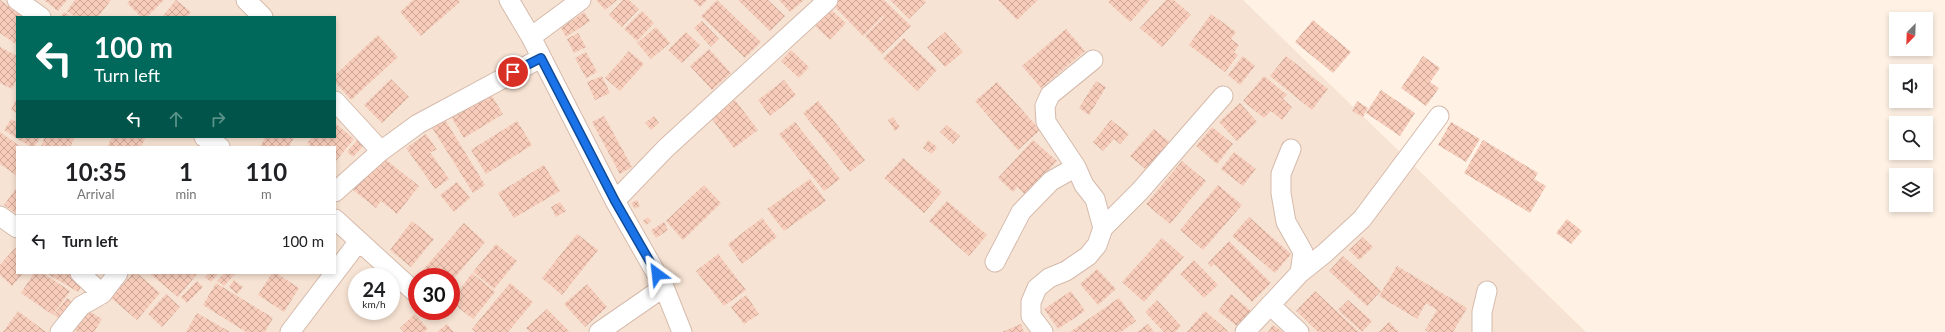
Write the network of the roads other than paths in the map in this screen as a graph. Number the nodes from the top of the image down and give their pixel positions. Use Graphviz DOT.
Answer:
graph roads {
  1 [pos="17,0"];
  2 [pos="246,0"];
  3 [pos="509,0"];
  4 [pos="581,0"];
  5 [pos="828,0"];
  6 [pos="39,16"];
  7 [pos="262,16"];
  8 [pos="531,37"];
  9 [pos="541,58"];
  10 [pos="1093,60"];
  11 [pos="1223,96"];
  12 [pos="336,103"];
  13 [pos="1439,116"];
  14 [pos="206,138"];
  15 [pos="218,146"];
  16 [pos="1291,149"];
  17 [pos="381,151"];
  18 [pos="1076,167"];
  19 [pos="336,191"];
  20 [pos="615,201"];
  21 [pos="336,220"];
  22 [pos="1103,228"];
  23 [pos="360,241"];
  24 [pos="995,262"];
  25 [pos="336,272"];
  26 [pos="1300,273"];
  27 [pos="81,274"];
  28 [pos="117,274"];
  29 [pos="335,274"];
  30 [pos="408,286"];
  31 [pos="664,286"];
  32 [pos="1487,291"];
  33 [pos="102,294"];
  34 [pos="1270,305"];
  35 [pos="60,332"];
  36 [pos="290,332"];
  37 [pos="600,332"];
  38 [pos="682,332"];
  39 [pos="1043,332"];
  40 [pos="1245,332"];
  41 [pos="1299,332"];
  42 [pos="1482,332"];
  1 -- 6 [label="street"];
  2 -- 7 [label="street"];
  3 -- 8 [label="street"];
  4 -- 8 [label="street"];
  5 -- 20 [label="street"];
  8 -- 9 [label="street"];
  9 -- 17 [label="street"];
  9 -- 20 [label="street"];
  10 -- 18 [label="street"];
  11 -- 22 [label="street"];
  12 -- 17 [label="street"];
  13 -- 26 [label="street"];
  14 -- 15 [label="street"];
  16 -- 26 [label="street"];
  17 -- 19 [label="street"];
  18 -- 22 [label="street"];
  18 -- 24 [label="street"];
  20 -- 31 [label="street"];
  21 -- 23 [label="street"];
  22 -- 39 [label="street"];
  23 -- 25 [label="street"];
  23 -- 30 [label="street"];
  26 -- 34 [label="street"];
  27 -- 33 [label="street"];
  28 -- 33 [label="street"];
  29 -- 36 [label="street"];
  31 -- 37 [label="street"];
  31 -- 38 [label="street"];
  32 -- 42 [label="street"];
  33 -- 35 [label="street"];
  34 -- 40 [label="street"];
  34 -- 41 [label="street"];
}
